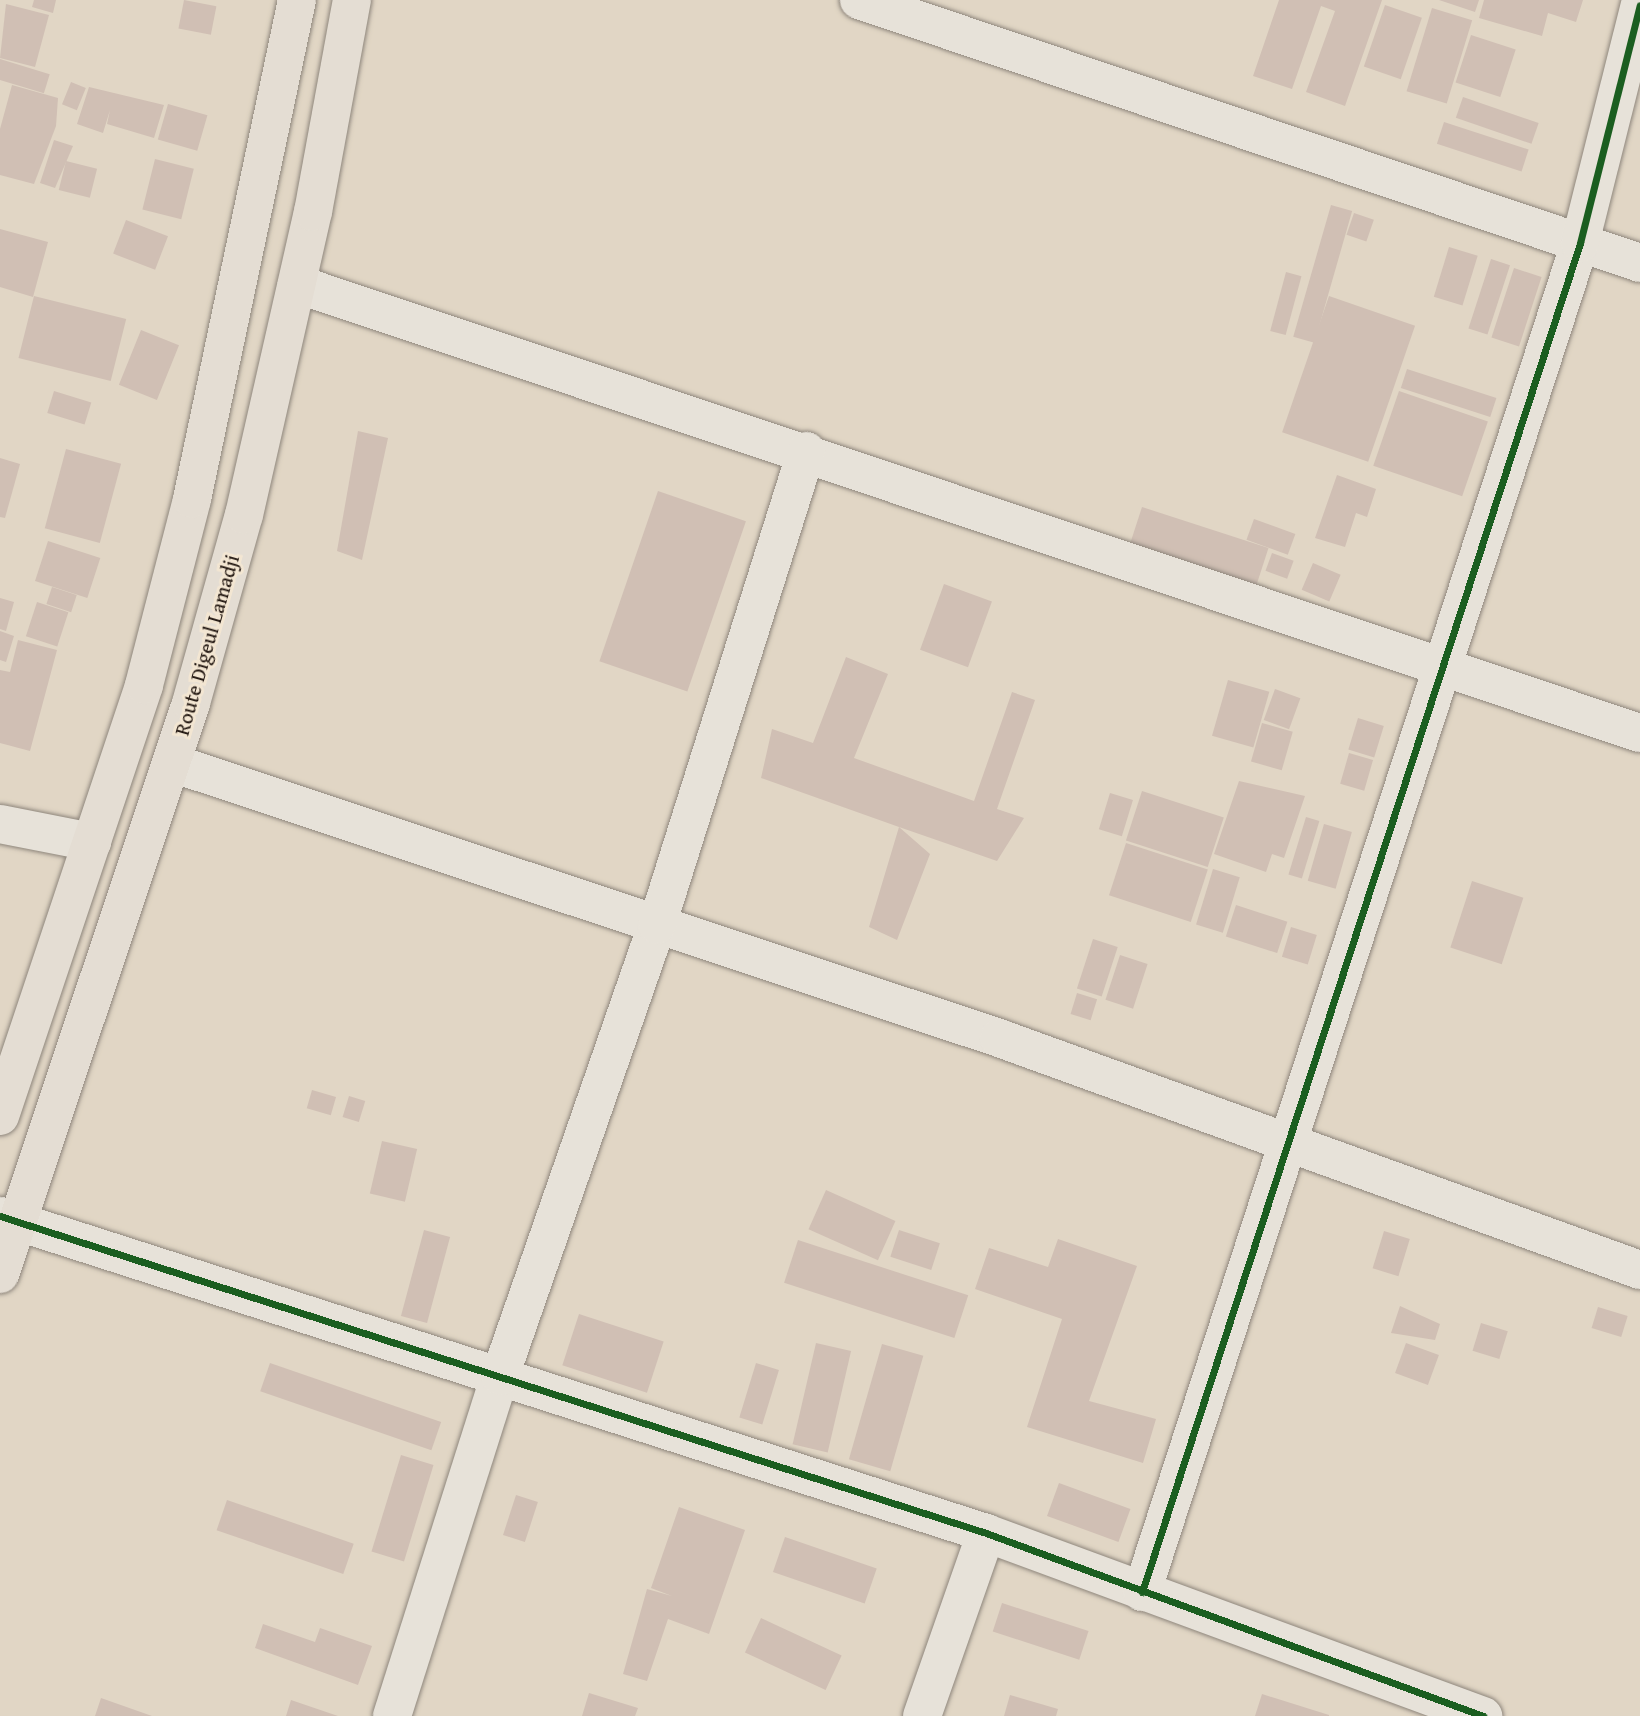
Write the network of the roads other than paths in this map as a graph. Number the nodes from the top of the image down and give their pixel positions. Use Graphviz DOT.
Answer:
graph roads {
  1 [pos="297,0"];
  2 [pos="352,0"];
  3 [pos="859,0"];
  4 [pos="1640,5"];
  5 [pos="1580,243"];
  6 [pos="1640,263"];
  7 [pos="297,284"];
  8 [pos="806,451"];
  9 [pos="1443,662"];
  10 [pos="1640,733"];
  11 [pos="172,763"];
  12 [pos="0,824"];
  13 [pos="92,842"];
  14 [pos="657,925"];
  15 [pos="0,1116"];
  16 [pos="1287,1145"];
  17 [pos="9,1219"];
  18 [pos="1640,1270"];
  19 [pos="0,1274"];
  20 [pos="500,1376"];
  21 [pos="986,1533"];
  22 [pos="1142,1592"];
  23 [pos="391,1716"];
  24 [pos="922,1716"];
  25 [pos="1483,1716"];
  1 -- 13 [label="main road"];
  2 -- 7 [label="main road, Route Digeul Lamadji"];
  3 -- 5 [label="street"];
  4 -- 5 [label="street"];
  5 -- 6 [label="street"];
  5 -- 9 [label="street"];
  7 -- 8 [label="street"];
  7 -- 11 [label="main road, Route Digeul Lamadji"];
  8 -- 9 [label="street"];
  8 -- 14 [label="street"];
  9 -- 10 [label="street"];
  9 -- 16 [label="street"];
  11 -- 14 [label="street"];
  11 -- 17 [label="main road, Route Digeul Lamadji"];
  12 -- 13 [label="street"];
  13 -- 15 [label="main road"];
  14 -- 16 [label="street"];
  14 -- 20 [label="street"];
  16 -- 18 [label="street"];
  16 -- 22 [label="street"];
  17 -- 19 [label="main road, Route Digeul Lamadji"];
  17 -- 20 [label="street"];
  20 -- 21 [label="street"];
  20 -- 23 [label="street"];
  21 -- 22 [label="street"];
  21 -- 24 [label="street"];
  22 -- 25 [label="street"];
}
